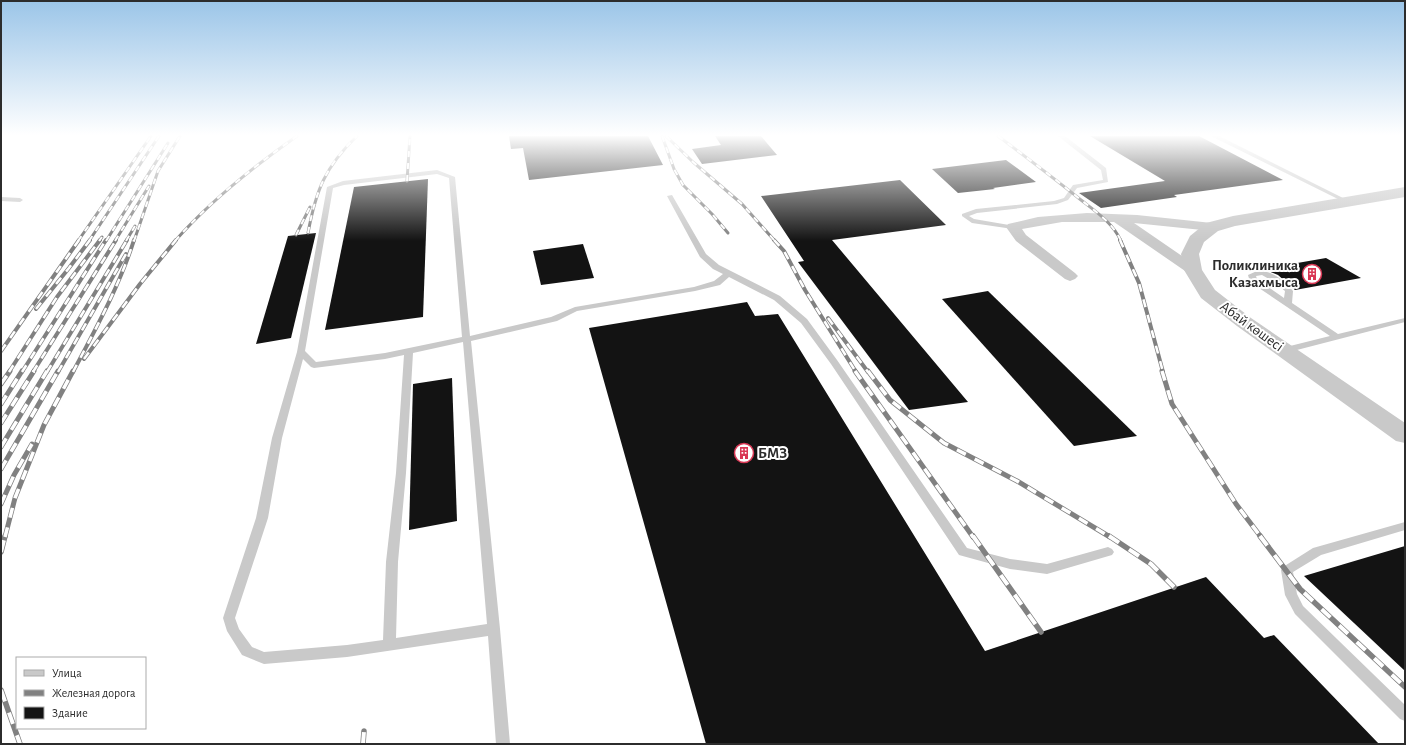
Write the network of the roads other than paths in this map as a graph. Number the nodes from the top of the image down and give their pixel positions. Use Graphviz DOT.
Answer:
graph roads {
  1 [pos="1104,171"];
  2 [pos="1285,171"];
  3 [pos="1405,192"];
  4 [pos="670,196"];
  5 [pos="1405,197"];
  6 [pos="1,199"];
  7 [pos="20,200"];
  8 [pos="1348,202"];
  9 [pos="1118,218"];
  10 [pos="1013,227"];
  11 [pos="1212,227"];
  12 [pos="1193,270"];
  13 [pos="729,274"];
  14 [pos="1070,276"];
  15 [pos="1288,304"];
  16 [pos="1405,320"];
  17 [pos="1334,338"];
  18 [pos="467,339"];
  19 [pos="1293,348"];
  20 [pos="409,351"];
  21 [pos="301,352"];
  22 [pos="1405,425"];
  23 [pos="1405,435"];
  24 [pos="1405,526"];
  25 [pos="1108,552"];
  26 [pos="494,629"];
  27 [pos="389,644"];
  28 [pos="1405,714"];
  29 [pos="504,744"];
  1 -- 10 [label="lane"];
  2 -- 8 [label="lane"];
  3 -- 8 [label="street, Абай көшесі"];
  4 -- 13 [label="lane"];
  5 -- 19 [label="street, Абай көшесі"];
  6 -- 7 [label="lane"];
  8 -- 11 [label="street, Абай көшесі"];
  9 -- 10 [label="street"];
  9 -- 11 [label="street"];
  9 -- 12 [label="street"];
  10 -- 14 [label="street"];
  11 -- 12 [label="street, Абай көшесі"];
  12 -- 23 [label="street, Абай көшесі"];
  13 -- 18 [label="lane"];
  13 -- 25 [label="lane"];
  15 -- 15 [label="lane"];
  15 -- 17 [label="lane"];
  16 -- 17 [label="lane"];
  17 -- 19 [label="lane"];
  18 -- 20 [label="lane"];
  18 -- 21 [label="lane"];
  18 -- 26 [label="lane"];
  19 -- 22 [label="street, Абай көшесі"];
  20 -- 21 [label="lane"];
  20 -- 27 [label="lane"];
  21 -- 27 [label="lane"];
  24 -- 28 [label="lane"];
  26 -- 27 [label="lane"];
  26 -- 29 [label="lane"];
}
